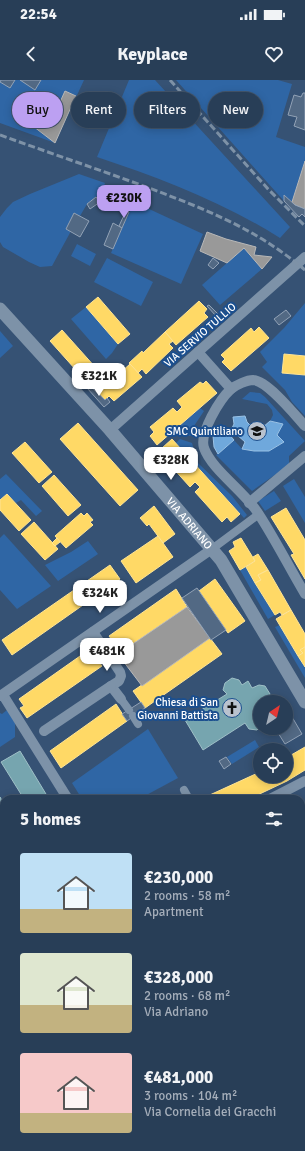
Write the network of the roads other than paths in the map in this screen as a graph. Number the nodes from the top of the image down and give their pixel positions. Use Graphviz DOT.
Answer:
graph roads {
  1 [pos="305,257"];
  2 [pos="0,309"];
  3 [pos="198,352"];
  4 [pos="232,389"];
  5 [pos="305,426"];
  6 [pos="110,430"];
  7 [pos="305,456"];
  8 [pos="249,503"];
  9 [pos="259,514"];
  10 [pos="212,549"];
  11 [pos="305,594"];
  12 [pos="93,632"];
  13 [pos="111,686"];
  14 [pos="1,695"];
  15 [pos="121,699"];
  16 [pos="305,702"];
  17 [pos="138,724"];
  18 [pos="44,731"];
  19 [pos="305,781"];
  20 [pos="184,790"];
  21 [pos="65,795"];
  22 [pos="187,795"];
  23 [pos="278,795"];
  24 [pos="0,1074"];
  25 [pos="0,1084"];
  1 -- 3 [label="street, VIA SERVIO TULLIO"];
  2 -- 6 [label="street, VIA ADRIANO"];
  3 -- 4 [label="street"];
  3 -- 6 [label="street, VIA SERVIO TULLIO"];
  4 -- 5 [label="street"];
  4 -- 8 [label="street"];
  6 -- 10 [label="street, VIA ADRIANO"];
  7 -- 8 [label="street"];
  8 -- 9 [label="street"];
  9 -- 10 [label="street"];
  9 -- 11 [label="street"];
  10 -- 12 [label="street"];
  10 -- 16 [label="street, VIA ADRIANO"];
  12 -- 13 [label="street"];
  12 -- 14 [label="street"];
  13 -- 15 [label="street"];
  13 -- 18 [label="street"];
  14 -- 21 [label="street"];
  15 -- 17 [label="street"];
  19 -- 23 [label="street"];
  20 -- 22 [label="street"];
  24 -- 25 [label="main road"];
}
